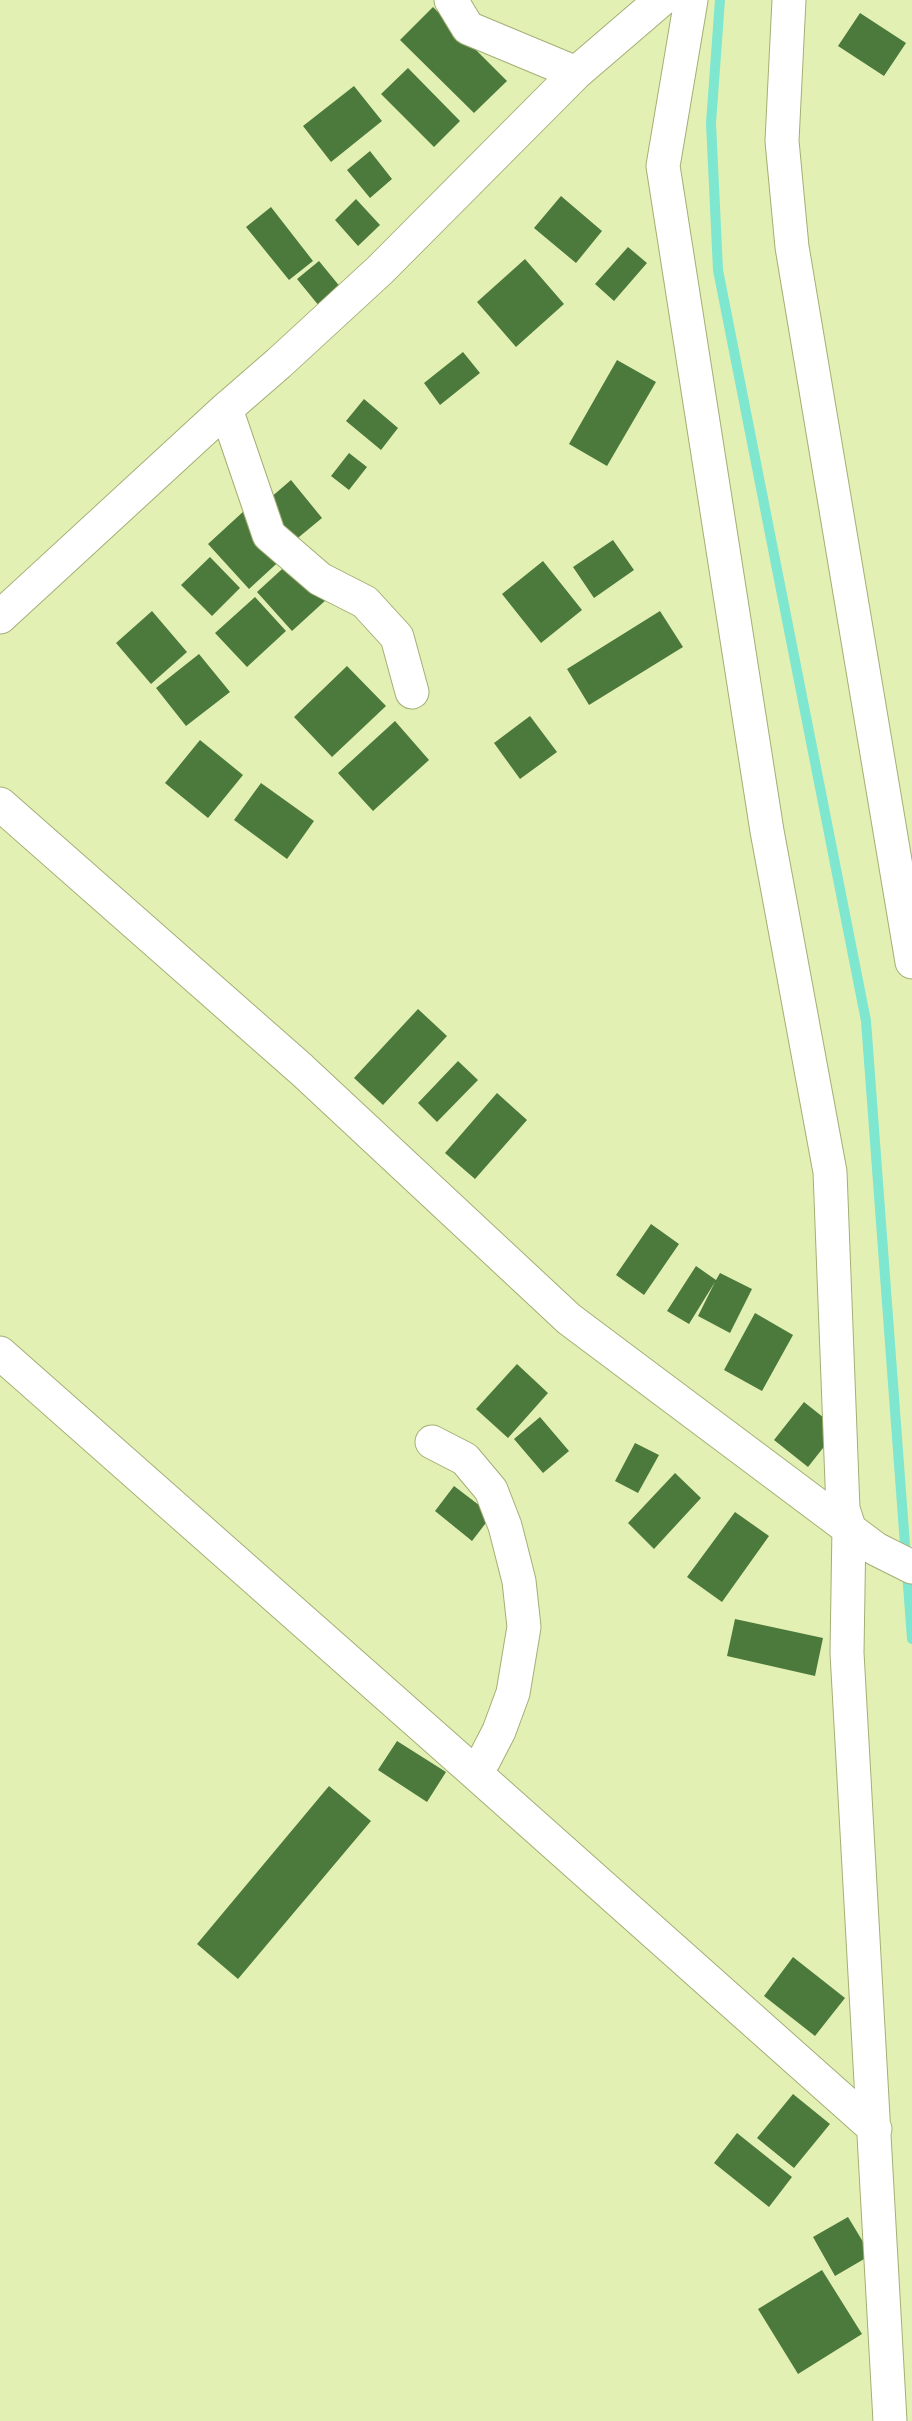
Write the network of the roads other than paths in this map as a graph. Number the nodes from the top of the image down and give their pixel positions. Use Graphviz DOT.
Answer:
graph roads {
  1 [pos="451,0"];
  2 [pos="661,0"];
  3 [pos="691,0"];
  4 [pos="789,0"];
  5 [pos="576,73"];
  6 [pos="226,409"];
  7 [pos="0,617"];
  8 [pos="412,692"];
  9 [pos="0,804"];
  10 [pos="912,962"];
  11 [pos="0,1353"];
  12 [pos="432,1442"];
  13 [pos="849,1527"];
  14 [pos="912,1567"];
  15 [pos="474,1772"];
  16 [pos="875,2129"];
  17 [pos="891,2421"];
  1 -- 5 [label="street"];
  2 -- 5 [label="street"];
  3 -- 13 [label="street"];
  4 -- 10 [label="street"];
  5 -- 6 [label="street"];
  6 -- 7 [label="street"];
  6 -- 8 [label="street"];
  9 -- 13 [label="street"];
  11 -- 15 [label="street"];
  12 -- 15 [label="street"];
  13 -- 14 [label="street"];
  13 -- 16 [label="street"];
  15 -- 16 [label="street"];
  16 -- 17 [label="street"];
}
